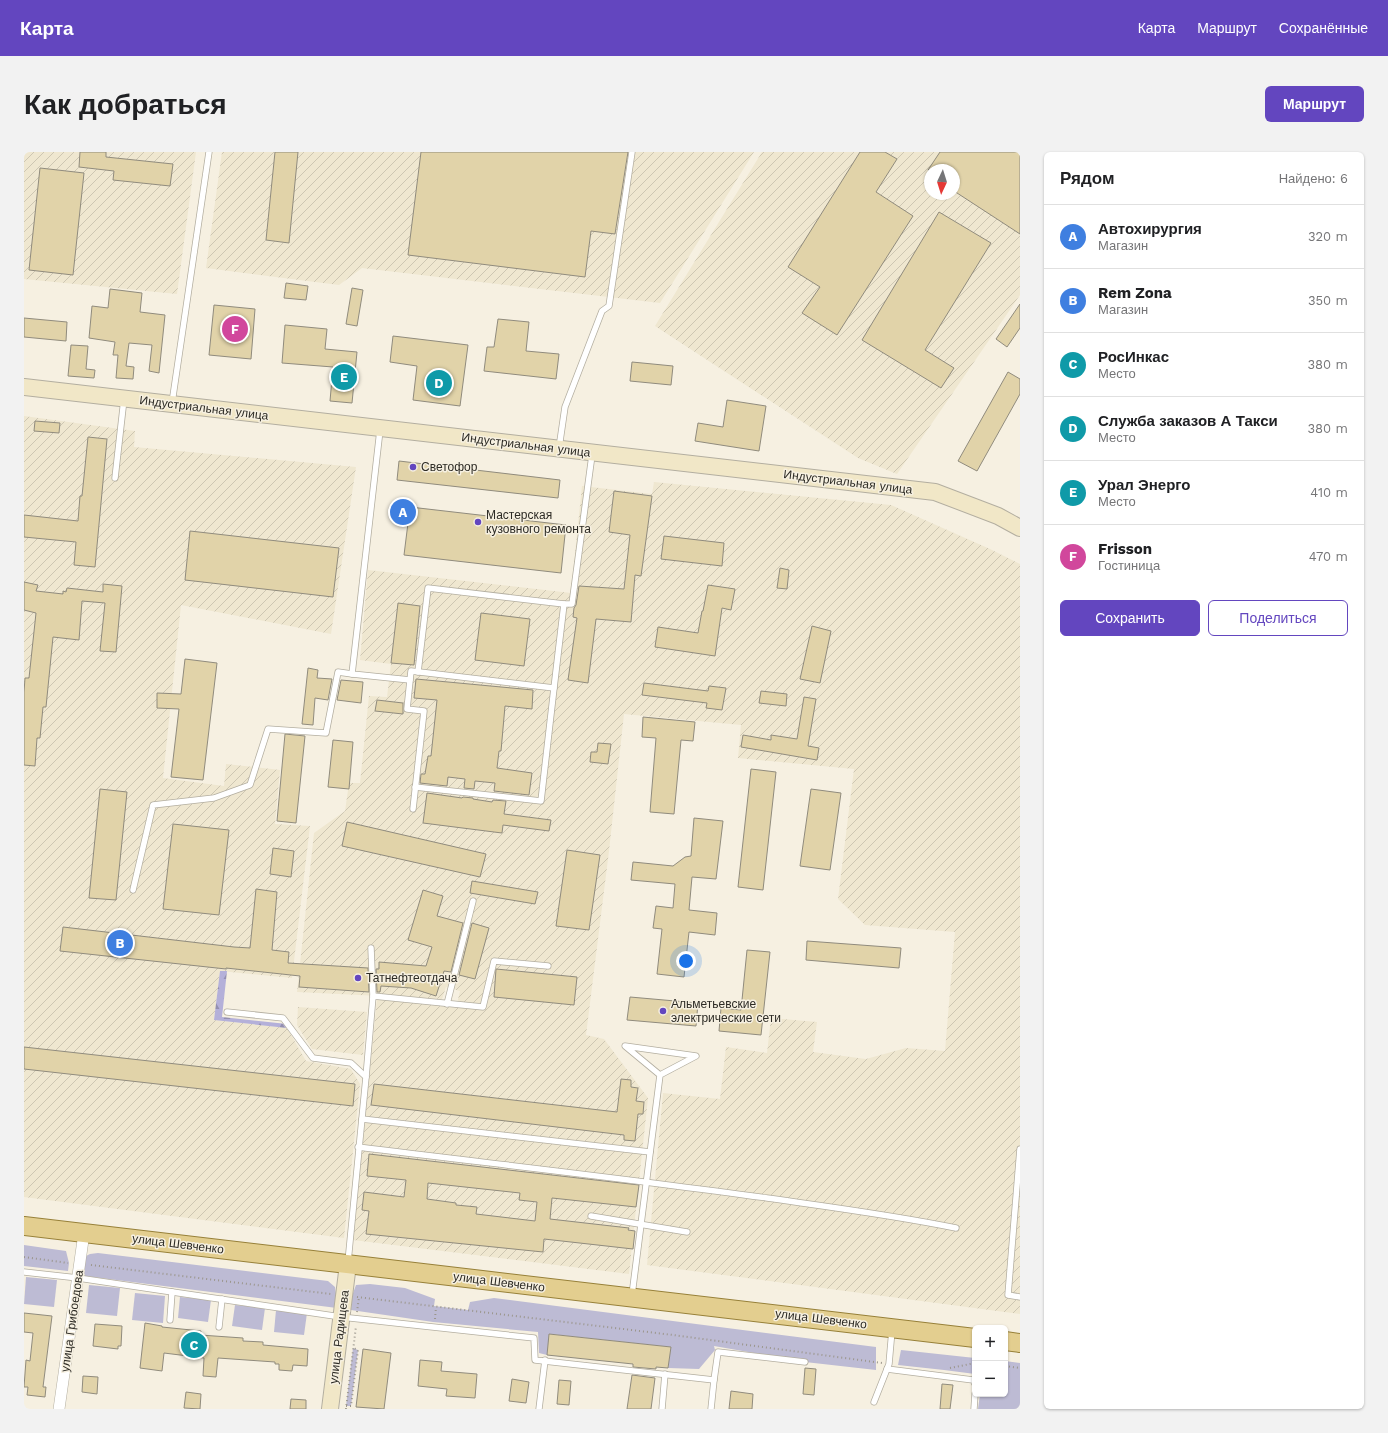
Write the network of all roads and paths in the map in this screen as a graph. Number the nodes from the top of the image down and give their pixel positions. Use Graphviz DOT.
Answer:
graph roads {
  1 [pos="209,152"];
  2 [pos="632,152"];
  3 [pos="24,387"];
  4 [pos="124,398"];
  5 [pos="172,404"];
  6 [pos="380,428"];
  7 [pos="559,448"];
  8 [pos="593,452"];
  9 [pos="115,478"];
  10 [pos="1018,524"];
  11 [pos="564,604"];
  12 [pos="418,672"];
  13 [pos="352,674"];
  14 [pos="410,680"];
  15 [pos="554,688"];
  16 [pos="415,787"];
  17 [pos="412,809"];
  18 [pos="133,890"];
  19 [pos="473,901"];
  20 [pos="371,948"];
  21 [pos="548,966"];
  22 [pos="373,996"];
  23 [pos="447,1004"];
  24 [pos="227,1012"];
  25 [pos="660,1075"];
  26 [pos="366,1077"];
  27 [pos="362,1119"];
  28 [pos="358,1147"];
  29 [pos="1020,1149"];
  30 [pos="650,1152"];
  31 [pos="646,1181"];
  32 [pos="591,1216"];
  33 [pos="641,1224"];
  34 [pos="24,1226"];
  35 [pos="956,1228"];
  36 [pos="687,1232"];
  37 [pos="84,1233"];
  38 [pos="24,1258"];
  39 [pos="79,1264"];
  40 [pos="348,1264"];
  41 [pos="24,1272"];
  42 [pos="78,1278"];
  43 [pos="172,1292"];
  44 [pos="327,1294"];
  45 [pos="359,1297"];
  46 [pos="631,1297"];
  47 [pos="1020,1297"];
  48 [pos="222,1299"];
  49 [pos="436,1307"];
  50 [pos="341,1316"];
  51 [pos="170,1320"];
  52 [pos="219,1327"];
  53 [pos="435,1327"];
  54 [pos="892,1328"];
  55 [pos="972,1338"];
  56 [pos="1008,1341"];
  57 [pos="1020,1343"];
  58 [pos="545,1360"];
  59 [pos="805,1362"];
  60 [pos="972,1364"];
  61 [pos="888,1366"];
  62 [pos="1008,1366"];
  63 [pos="1020,1368"];
  64 [pos="944,1370"];
  65 [pos="665,1374"];
  66 [pos="714,1380"];
  67 [pos="972,1380"];
  68 [pos="975,1397"];
  69 [pos="874,1402"];
  70 [pos="351,1406"];
  71 [pos="346,1408"];
  72 [pos="60,1409"];
  73 [pos="330,1409"];
  74 [pos="333,1409"];
  75 [pos="351,1409"];
  76 [pos="539,1409"];
  77 [pos="662,1409"];
  78 [pos="711,1409"];
  79 [pos="974,1409"];
  1 -- 5 [label="lane"];
  2 -- 7 [label="lane"];
  3 -- 4 [label="street, Индустриальная улица"];
  4 -- 5 [label="street, Индустриальная улица"];
  4 -- 9 [label="lane"];
  5 -- 6 [label="street, Индустриальная улица"];
  6 -- 7 [label="street, Индустриальная улица"];
  6 -- 13 [label="lane"];
  7 -- 8 [label="street, Индустриальная улица"];
  8 -- 10 [label="street, Индустриальная улица"];
  8 -- 11 [label="lane"];
  11 -- 12 [label="lane"];
  11 -- 15 [label="lane"];
  12 -- 14 [label="lane"];
  12 -- 15 [label="lane"];
  13 -- 14 [label="lane"];
  13 -- 18 [label="lane"];
  14 -- 16 [label="lane"];
  15 -- 16 [label="lane"];
  16 -- 17 [label="lane"];
  19 -- 23 [label="lane"];
  20 -- 22 [label="lane"];
  21 -- 23 [label="lane"];
  22 -- 23 [label="lane"];
  22 -- 26 [label="lane"];
  24 -- 26 [label="lane"];
  25 -- 25 [label="lane"];
  25 -- 30 [label="lane"];
  26 -- 27 [label="lane"];
  27 -- 28 [label="lane"];
  27 -- 30 [label="lane"];
  28 -- 31 [label="lane"];
  28 -- 40 [label="lane"];
  29 -- 47 [label="lane"];
  30 -- 31 [label="lane"];
  31 -- 33 [label="lane"];
  31 -- 35 [label="lane"];
  32 -- 33 [label="lane"];
  33 -- 36 [label="lane"];
  33 -- 46 [label="lane"];
  34 -- 37 [label="main road, улица Шевченко"];
  37 -- 39 [label="street, улица Грибоедова"];
  37 -- 40 [label="main road, улица Шевченко"];
  38 -- 39 [label="path"];
  39 -- 42 [label="street, улица Грибоедова"];
  39 -- 44 [label="path"];
  40 -- 46 [label="main road, улица Шевченко"];
  40 -- 50 [label="street, улица Радищева"];
  41 -- 42 [label="lane"];
  42 -- 43 [label="lane"];
  42 -- 72 [label="street, улица Грибоедова"];
  43 -- 48 [label="lane"];
  43 -- 51 [label="lane"];
  45 -- 49 [label="path"];
  46 -- 54 [label="main road, улица Шевченко"];
  48 -- 50 [label="lane"];
  48 -- 52 [label="lane"];
  49 -- 53 [label="path"];
  49 -- 61 [label="path"];
  50 -- 53 [label="lane"];
  50 -- 73 [label="street, улица Радищева"];
  53 -- 58 [label="lane"];
  54 -- 55 [label="main road, улица Шевченко"];
  54 -- 61 [label="lane"];
  56 -- 57 [label="main road"];
  58 -- 65 [label="lane"];
  58 -- 76 [label="lane"];
  59 -- 66 [label="lane"];
  60 -- 64 [label="path"];
  61 -- 67 [label="lane"];
  61 -- 69 [label="lane"];
  62 -- 63 [label="path"];
  65 -- 66 [label="lane"];
  65 -- 77 [label="lane"];
  66 -- 78 [label="lane"];
  68 -- 79 [label="lane"];
  70 -- 71 [label="path"];
  70 -- 71 [label="path"];
  70 -- 75 [label="path"];
  73 -- 74 [label="lane"];
}
